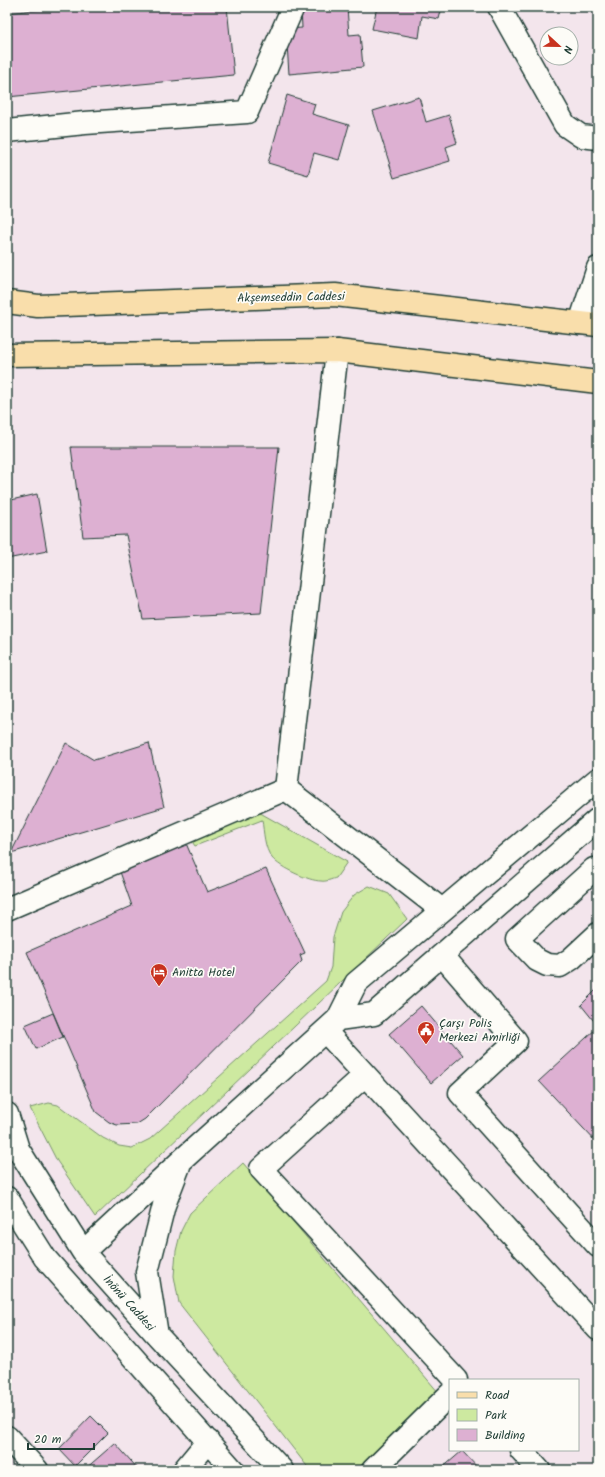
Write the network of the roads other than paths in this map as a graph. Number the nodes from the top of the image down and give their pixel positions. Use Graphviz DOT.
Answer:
graph roads {
  1 [pos="293,7"];
  2 [pos="499,7"];
  3 [pos="7,131"];
  4 [pos="598,138"];
  5 [pos="598,268"];
  6 [pos="7,302"];
  7 [pos="589,324"];
  8 [pos="337,351"];
  9 [pos="7,355"];
  10 [pos="598,382"];
  11 [pos="598,778"];
  12 [pos="286,789"];
  13 [pos="595,827"];
  14 [pos="569,844"];
  15 [pos="596,871"];
  16 [pos="7,909"];
  17 [pos="442,910"];
  18 [pos="598,934"];
  19 [pos="442,955"];
  20 [pos="331,1025"];
  21 [pos="365,1075"];
  22 [pos="7,1114"];
  23 [pos="182,1160"];
  24 [pos="7,1198"];
  25 [pos="598,1246"];
  26 [pos="83,1252"];
  27 [pos="598,1329"];
  28 [pos="157,1336"];
  29 [pos="455,1379"];
  30 [pos="449,1395"];
  31 [pos="7,1437"];
  32 [pos="208,1441"];
  33 [pos="522,1451"];
  34 [pos="37,1470"];
  35 [pos="184,1470"];
  36 [pos="233,1470"];
  37 [pos="282,1470"];
  38 [pos="373,1470"];
  39 [pos="539,1470"];
  1 -- 3 [label="street"];
  2 -- 4 [label="street"];
  5 -- 7 [label="street"];
  6 -- 7 [label="main road, Akşemseddin Caddesi"];
  8 -- 9 [label="main road"];
  8 -- 10 [label="main road"];
  8 -- 12 [label="street"];
  11 -- 17 [label="street"];
  12 -- 16 [label="street"];
  12 -- 17 [label="street"];
  13 -- 14 [label="street"];
  14 -- 15 [label="street"];
  14 -- 19 [label="street"];
  15 -- 18 [label="street"];
  17 -- 20 [label="street"];
  19 -- 20 [label="street"];
  19 -- 25 [label="street"];
  20 -- 21 [label="street"];
  20 -- 23 [label="street"];
  21 -- 27 [label="street"];
  21 -- 29 [label="street"];
  22 -- 26 [label="street, İnönü Caddesi"];
  23 -- 26 [label="street"];
  23 -- 28 [label="street"];
  24 -- 32 [label="street"];
  26 -- 28 [label="street, İnönü Caddesi"];
  28 -- 37 [label="street, İnönü Caddesi"];
  30 -- 38 [label="street"];
  31 -- 34 [label="street"];
  32 -- 35 [label="street"];
  32 -- 36 [label="street"];
  33 -- 39 [label="street"];
}
